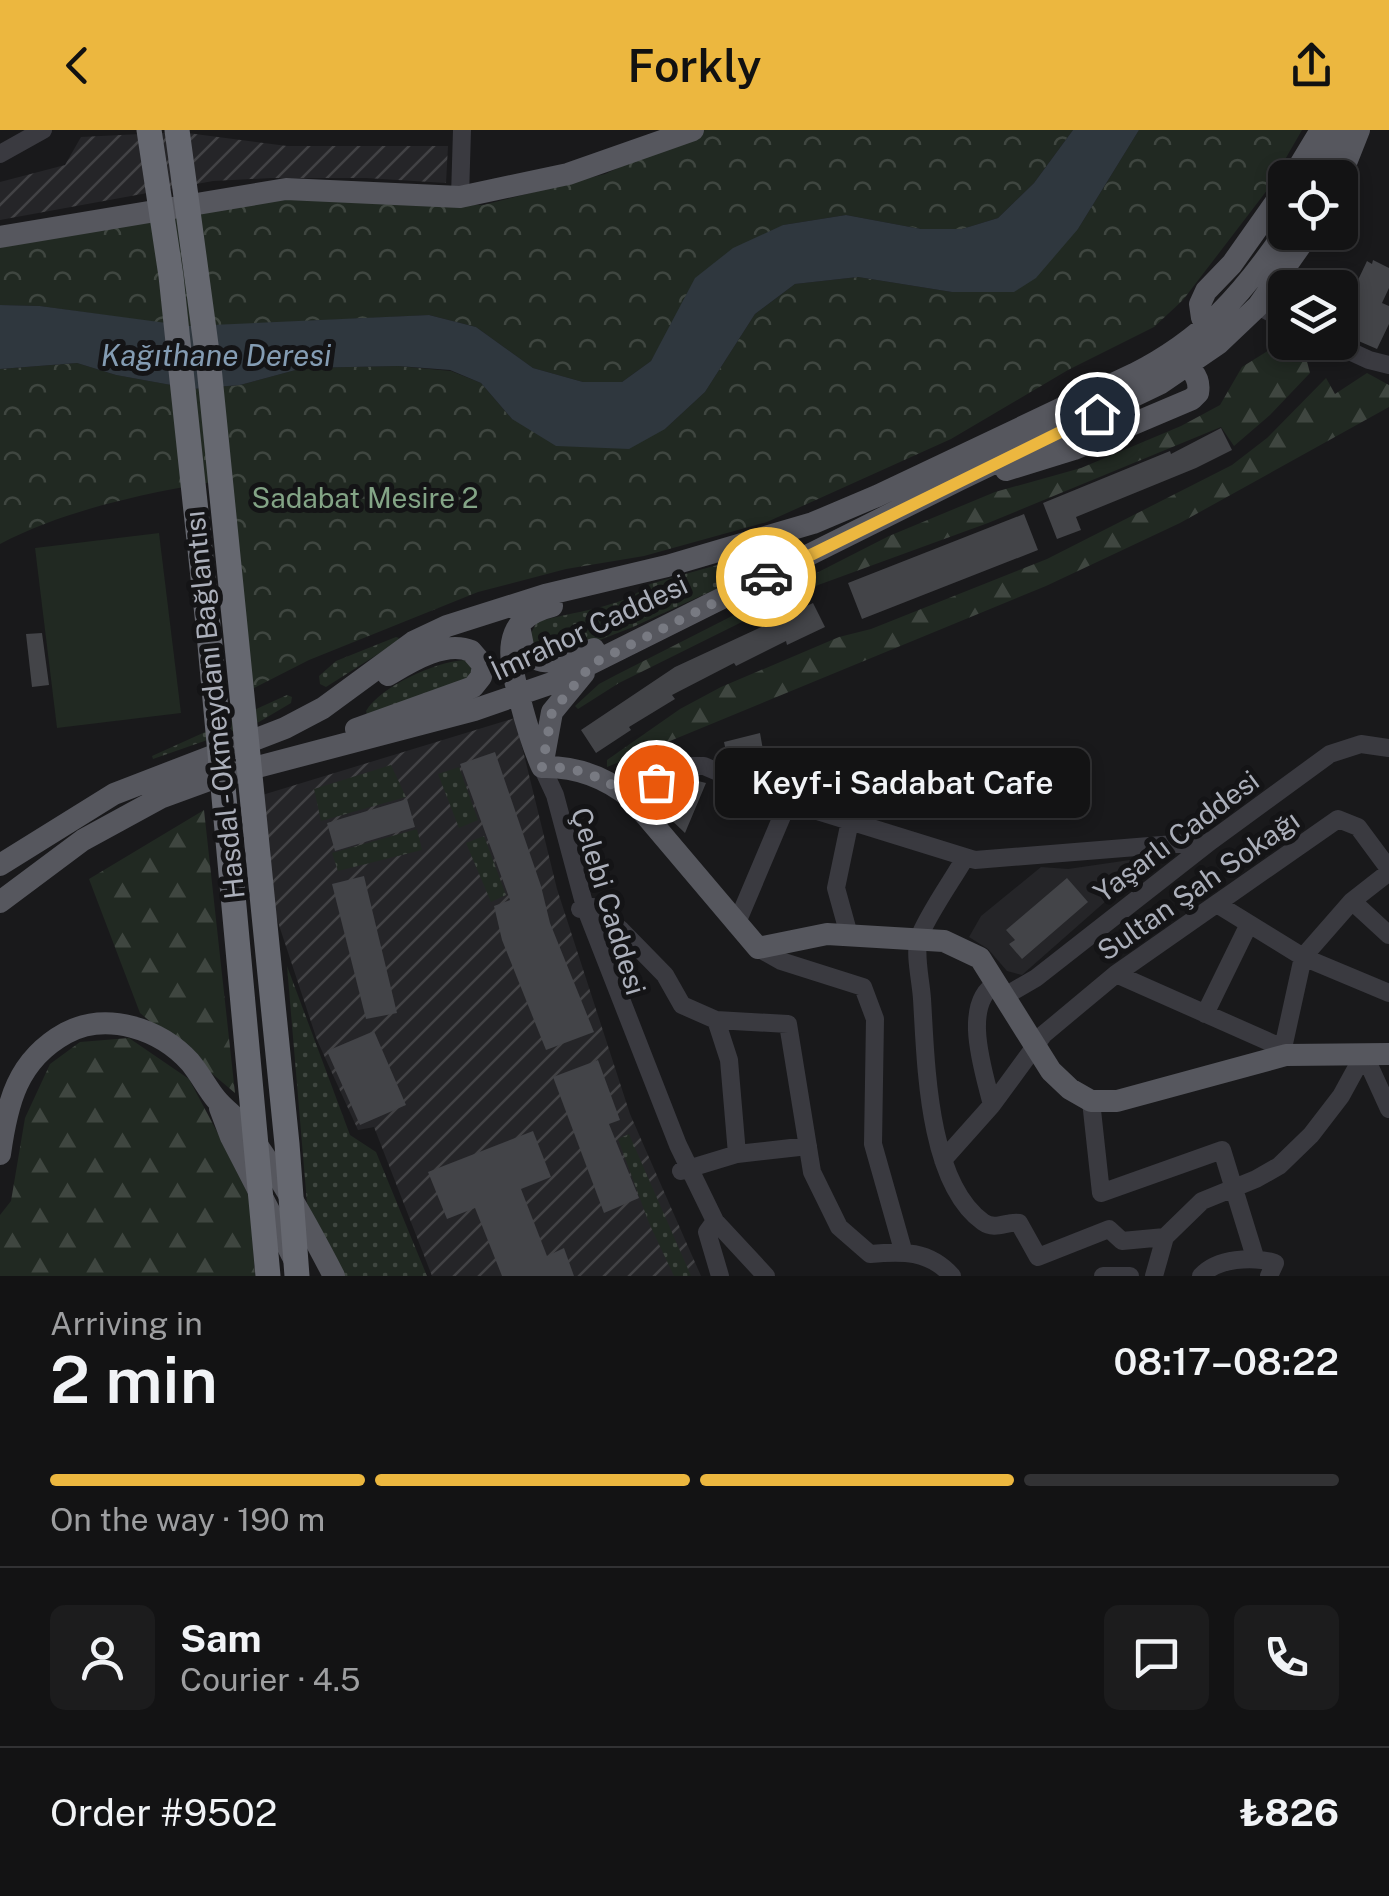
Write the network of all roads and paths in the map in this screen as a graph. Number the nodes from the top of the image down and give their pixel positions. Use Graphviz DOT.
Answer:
graph roads {
  1 [pos="42,130"];
  2 [pos="149,130"];
  3 [pos="177,130"];
  4 [pos="462,130"];
  5 [pos="693,130"];
  6 [pos="1322,130"];
  7 [pos="1338,130"];
  8 [pos="1359,130"];
  9 [pos="0,154"];
  10 [pos="1303,160"];
  11 [pos="1325,160"];
  12 [pos="1347,160"];
  13 [pos="460,197"];
  14 [pos="1268,214"];
  15 [pos="0,238"];
  16 [pos="1272,250"];
  17 [pos="1297,250"];
  18 [pos="1258,306"];
  19 [pos="1268,311"];
  20 [pos="1220,330"];
  21 [pos="1358,355"];
  22 [pos="1165,358"];
  23 [pos="1389,365"];
  24 [pos="1188,366"];
  25 [pos="610,580"];
  26 [pos="672,624"];
  27 [pos="519,626"];
  28 [pos="592,664"];
  29 [pos="519,696"];
  30 [pos="324,708"];
  31 [pos="1389,748"];
  32 [pos="309,754"];
  33 [pos="542,767"];
  34 [pos="631,798"];
  35 [pos="788,802"];
  36 [pos="850,821"];
  37 [pos="62,826"];
  38 [pos="83,840"];
  39 [pos="1211,841"];
  40 [pos="0,852"];
  41 [pos="966,858"];
  42 [pos="0,865"];
  43 [pos="1389,870"];
  44 [pos="0,886"];
  45 [pos="1352,901"];
  46 [pos="0,902"];
  47 [pos="1217,904"];
  48 [pos="582,908"];
  49 [pos="1249,924"];
  50 [pos="736,925"];
  51 [pos="848,935"];
  52 [pos="1389,935"];
  53 [pos="918,939"];
  54 [pos="758,948"];
  55 [pos="1302,957"];
  56 [pos="1116,974"];
  57 [pos="1001,989"];
  58 [pos="1389,993"];
  59 [pos="1205,1014"];
  60 [pos="716,1020"];
  61 [pos="1034,1044"];
  62 [pos="1284,1051"];
  63 [pos="1364,1054"];
  64 [pos="1389,1054"];
  65 [pos="217,1100"];
  66 [pos="1091,1101"];
  67 [pos="992,1106"];
  68 [pos="1389,1106"];
  69 [pos="808,1146"];
  70 [pos="0,1154"];
  71 [pos="737,1154"];
  72 [pos="943,1160"];
  73 [pos="685,1169"];
  74 [pos="1232,1190"];
  75 [pos="712,1224"];
  76 [pos="1165,1237"];
  77 [pos="903,1250"];
  78 [pos="1255,1257"];
  79 [pos="1272,1269"];
  80 [pos="268,1276"];
  81 [pos="298,1276"];
  82 [pos="305,1276"];
  83 [pos="334,1276"];
  84 [pos="720,1276"];
  85 [pos="755,1276"];
  86 [pos="766,1276"];
  87 [pos="952,1276"];
  88 [pos="1103,1276"];
  89 [pos="1130,1276"];
  90 [pos="1154,1276"];
  91 [pos="1201,1276"];
  1 -- 9 [label="street"];
  2 -- 80 [label="highway, Hasdal - Okmeydanı Bağlantısı, bridge"];
  3 -- 81 [label="highway, Hasdal - Okmeydanı Bağlantısı, bridge"];
  4 -- 13 [label="street"];
  5 -- 13 [label="main road"];
  6 -- 10 [label="main road"];
  7 -- 11 [label="main road"];
  8 -- 12 [label="main road"];
  13 -- 15 [label="main road"];
  14 -- 20 [label="main road"];
  16 -- 20 [label="main road, İmrahor Caddesi"];
  17 -- 18 [label="main road, İmrahor Caddesi"];
  18 -- 19 [label="street"];
  18 -- 20 [label="main road, İmrahor Caddesi"];
  20 -- 22 [label="main road, İmrahor Caddesi"];
  20 -- 24 [label="main road, İmrahor Caddesi"];
  21 -- 23 [label="street"];
  22 -- 24 [label="main road"];
  22 -- 25 [label="main road, İmrahor Caddesi"];
  24 -- 26 [label="main road, İmrahor Caddesi"];
  25 -- 27 [label="main road"];
  25 -- 30 [label="main road, İmrahor Caddesi"];
  26 -- 27 [label="main road"];
  26 -- 28 [label="main road, İmrahor Caddesi"];
  27 -- 29 [label="main road"];
  28 -- 29 [label="main road, İmrahor Caddesi"];
  28 -- 33 [label="main road"];
  29 -- 32 [label="main road, İmrahor Caddesi"];
  29 -- 33 [label="main road"];
  30 -- 32 [label="main road"];
  30 -- 37 [label="main road, İmrahor Caddesi"];
  31 -- 39 [label="street, Yaşarlı Caddesi"];
  32 -- 38 [label="main road, İmrahor Caddesi"];
  33 -- 34 [label="main road"];
  33 -- 48 [label="street, Çelebi Caddesi"];
  34 -- 35 [label="street"];
  34 -- 50 [label="main road"];
  35 -- 36 [label="street"];
  35 -- 50 [label="street"];
  36 -- 41 [label="street"];
  36 -- 51 [label="street"];
  37 -- 40 [label="main road"];
  37 -- 42 [label="main road, İmrahor Caddesi"];
  38 -- 44 [label="main road"];
  38 -- 46 [label="main road, İmrahor Caddesi"];
  39 -- 41 [label="street"];
  39 -- 57 [label="street, Yaşarlı Caddesi"];
  41 -- 53 [label="street"];
  43 -- 45 [label="street"];
  43 -- 47 [label="street, Sultan Şah Sokağı"];
  45 -- 52 [label="street"];
  45 -- 55 [label="street"];
  47 -- 49 [label="street"];
  47 -- 56 [label="street, Sultan Şah Sokağı"];
  48 -- 60 [label="street"];
  48 -- 73 [label="street, Çelebi Caddesi"];
  49 -- 55 [label="street"];
  49 -- 59 [label="street"];
  50 -- 54 [label="main road"];
  51 -- 53 [label="main road"];
  51 -- 54 [label="main road"];
  53 -- 57 [label="main road"];
  53 -- 72 [label="street"];
  54 -- 77 [label="street"];
  55 -- 58 [label="street"];
  55 -- 62 [label="street"];
  56 -- 59 [label="street"];
  56 -- 61 [label="street, Sultan Şah Sokağı"];
  57 -- 61 [label="main road"];
  57 -- 67 [label="street"];
  59 -- 62 [label="street"];
  60 -- 69 [label="street"];
  60 -- 71 [label="street"];
  61 -- 66 [label="main road"];
  61 -- 67 [label="street, Sultan Şah Sokağı"];
  62 -- 63 [label="main road"];
  62 -- 66 [label="main road"];
  63 -- 64 [label="main road"];
  63 -- 68 [label="street"];
  63 -- 74 [label="street"];
  65 -- 70 [label="main road"];
  65 -- 82 [label="main road"];
  65 -- 83 [label="main road"];
  66 -- 74 [label="street"];
  67 -- 72 [label="street, Sultan Şah Sokağı"];
  69 -- 71 [label="street"];
  69 -- 77 [label="street"];
  71 -- 73 [label="street"];
  72 -- 76 [label="street"];
  73 -- 75 [label="street, Çelebi Caddesi"];
  74 -- 76 [label="street"];
  74 -- 78 [label="street"];
  75 -- 84 [label="street"];
  75 -- 85 [label="street, Çelebi Caddesi"];
  75 -- 86 [label="street, Çelebi Caddesi"];
  76 -- 90 [label="street"];
  77 -- 87 [label="street"];
  78 -- 79 [label="street"];
  78 -- 91 [label="street"];
  88 -- 89 [label="street"];
}
